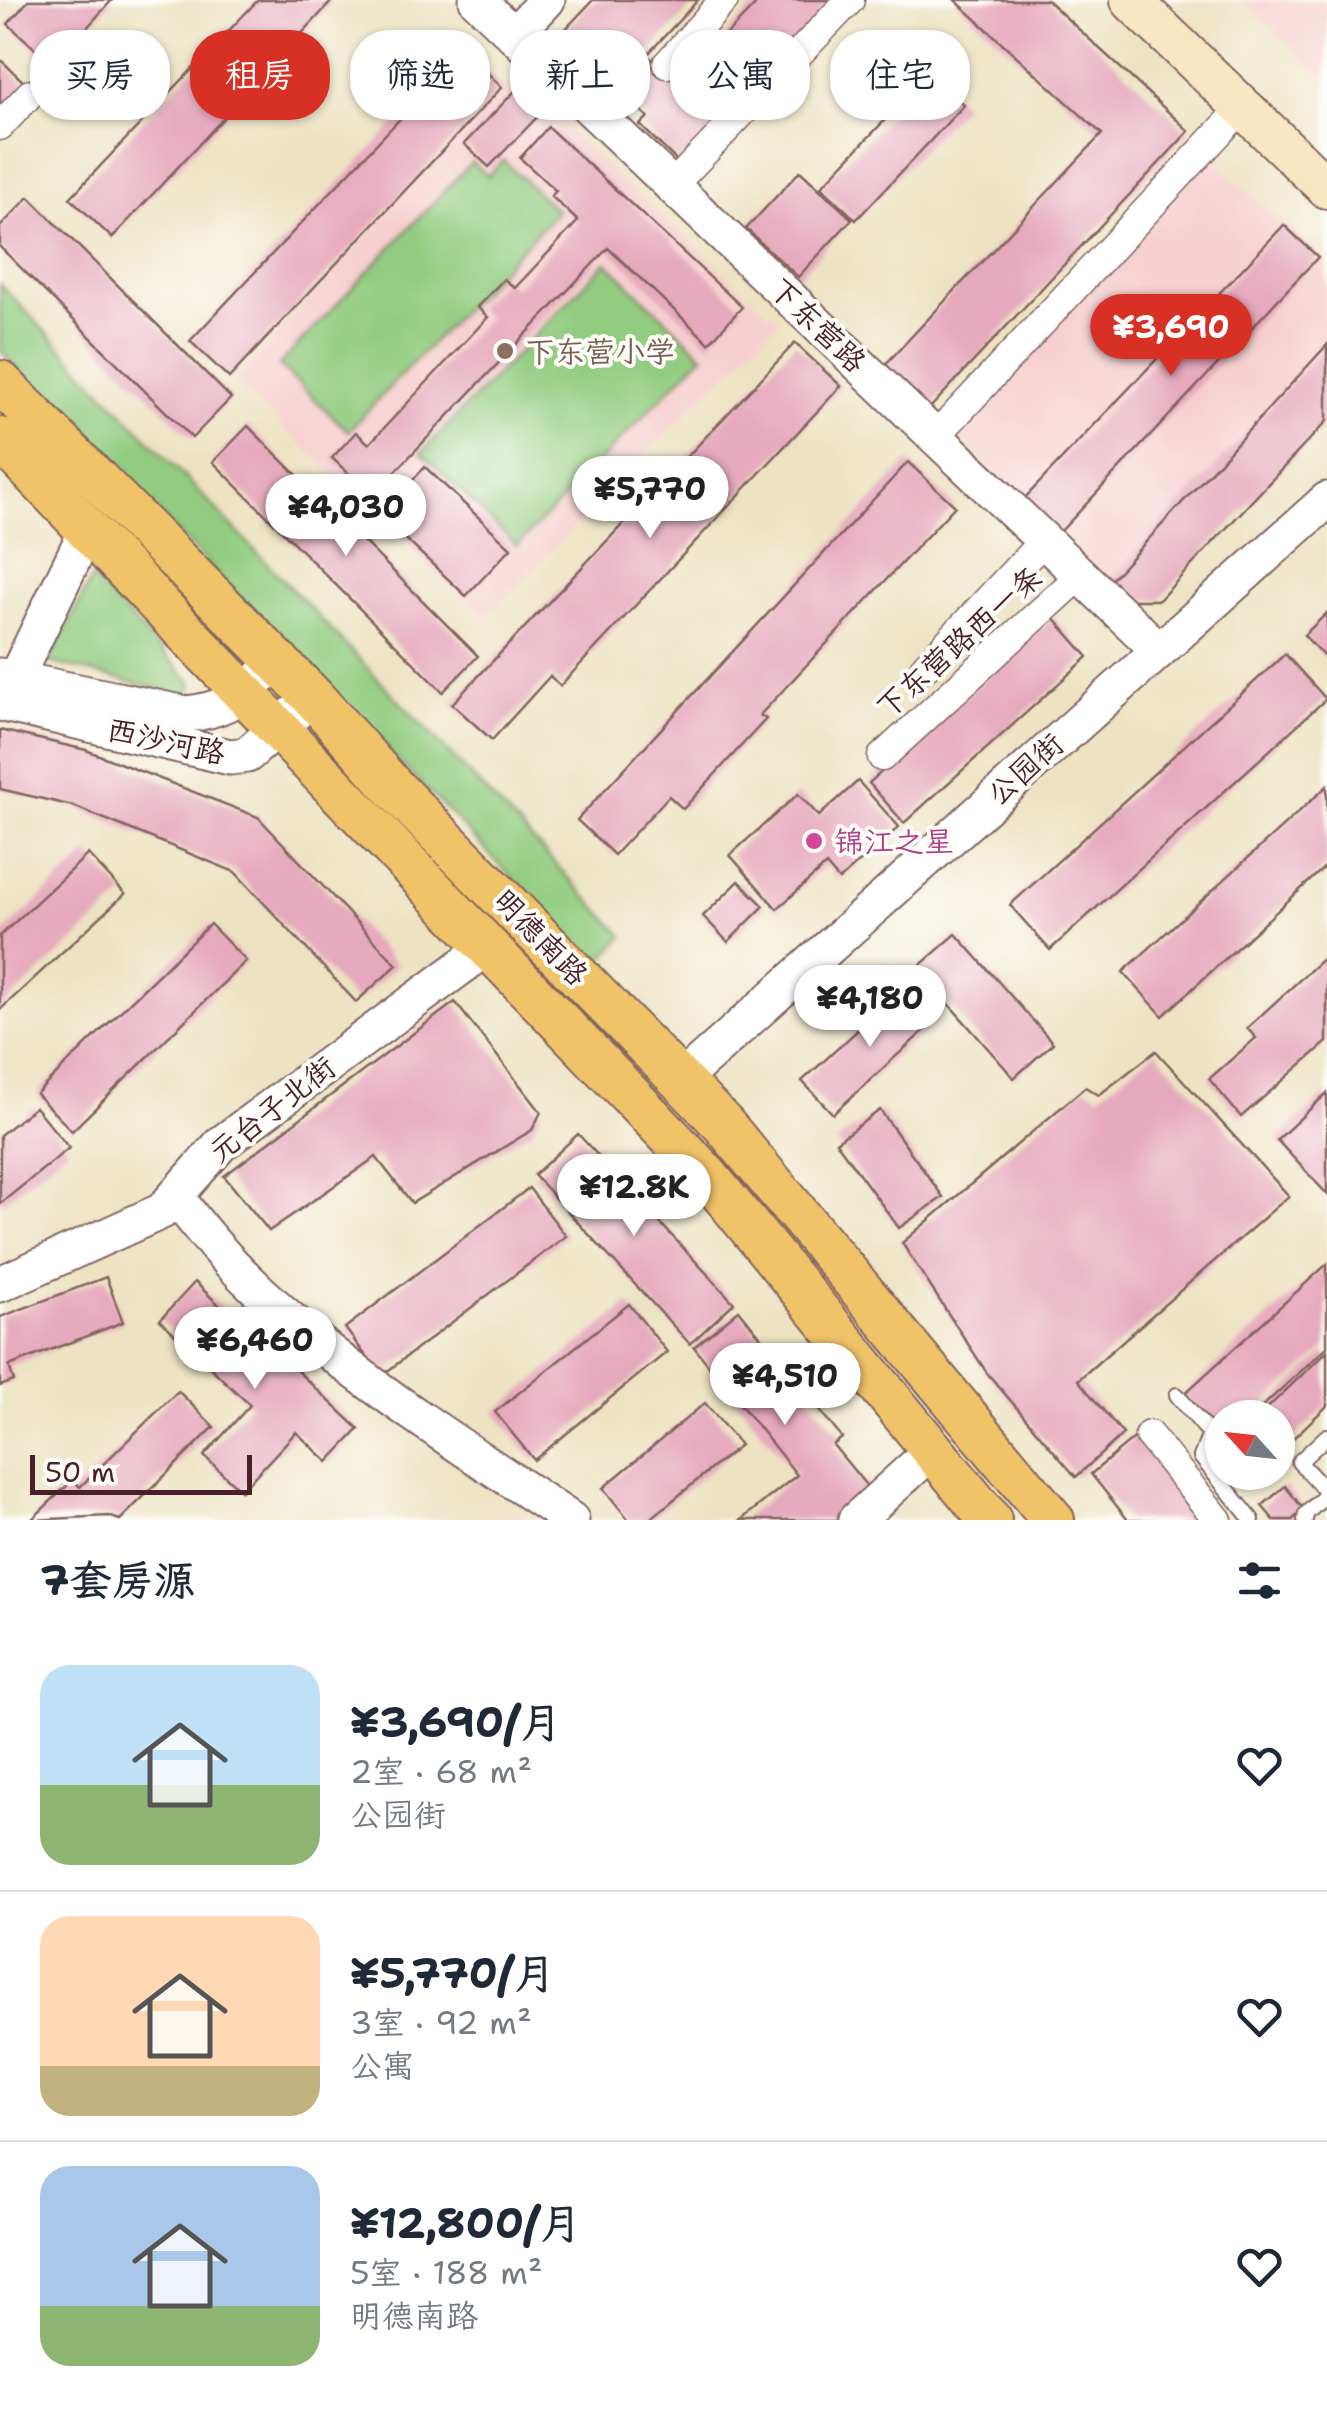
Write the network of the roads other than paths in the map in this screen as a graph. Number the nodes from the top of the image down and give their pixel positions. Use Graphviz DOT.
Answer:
graph roads {
  1 [pos="477,0"];
  2 [pos="546,0"];
  3 [pos="724,0"];
  4 [pos="850,0"];
  5 [pos="1131,0"];
  6 [pos="519,30"];
  7 [pos="510,31"];
  8 [pos="667,64"];
  9 [pos="30,94"];
  10 [pos="1243,108"];
  11 [pos="603,120"];
  12 [pos="0,126"];
  13 [pos="672,186"];
  14 [pos="1327,188"];
  15 [pos="0,382"];
  16 [pos="936,437"];
  17 [pos="0,438"];
  18 [pos="1327,500"];
  19 [pos="87,530"];
  20 [pos="1044,540"];
  21 [pos="1081,575"];
  22 [pos="1158,649"];
  23 [pos="277,662"];
  24 [pos="924,668"];
  25 [pos="5,686"];
  26 [pos="245,694"];
  27 [pos="313,697"];
  28 [pos="280,731"];
  29 [pos="882,757"];
  30 [pos="488,946"];
  31 [pos="681,1080"];
  32 [pos="177,1196"];
  33 [pos="0,1284"];
  34 [pos="1177,1395"];
  35 [pos="1149,1435"];
  36 [pos="1327,1436"];
  37 [pos="933,1450"];
  38 [pos="1327,1493"];
  39 [pos="570,1520"];
  40 [pos="856,1520"];
  41 [pos="990,1520"];
  42 [pos="1053,1520"];
  43 [pos="1218,1520"];
  44 [pos="1252,1520"];
  45 [pos="1305,1520"];
  1 -- 7 [label="street, 下东营路"];
  2 -- 6 [label="street"];
  3 -- 8 [label="street"];
  4 -- 13 [label="street"];
  5 -- 10 [label="main road"];
  9 -- 12 [label="street"];
  10 -- 14 [label="main road"];
  10 -- 16 [label="street"];
  11 -- 13 [label="street, 下东营路"];
  13 -- 16 [label="street, 下东营路"];
  15 -- 23 [label="main road, 明德南路"];
  16 -- 20 [label="street, 下东营路"];
  17 -- 19 [label="main road, 明德南路"];
  18 -- 22 [label="street, 公园街"];
  19 -- 25 [label="street"];
  19 -- 26 [label="main road, 明德南路"];
  20 -- 21 [label="street, 下东营路"];
  20 -- 24 [label="street"];
  21 -- 22 [label="street, 下东营路"];
  21 -- 29 [label="street, 下东营路西一条"];
  22 -- 31 [label="street, 公园街"];
  23 -- 26 [label="street, 西沙河路"];
  23 -- 27 [label="main road, 明德南路"];
  25 -- 26 [label="street, 西沙河路"];
  25 -- 28 [label="street, 西沙河路"];
  26 -- 28 [label="main road, 明德南路"];
  27 -- 28 [label="street, 西沙河路"];
  27 -- 31 [label="main road, 明德南路"];
  28 -- 30 [label="main road, 明德南路"];
  30 -- 32 [label="street, 元台子北街"];
  30 -- 37 [label="main road, 明德南路"];
  31 -- 42 [label="main road, 明德南路"];
  32 -- 33 [label="street, 元台子北街"];
  32 -- 39 [label="street"];
  34 -- 44 [label="lane"];
  35 -- 43 [label="street"];
  36 -- 38 [label="lane"];
  37 -- 40 [label="street"];
  37 -- 41 [label="main road, 明德南路"];
  38 -- 45 [label="lane"];
}
